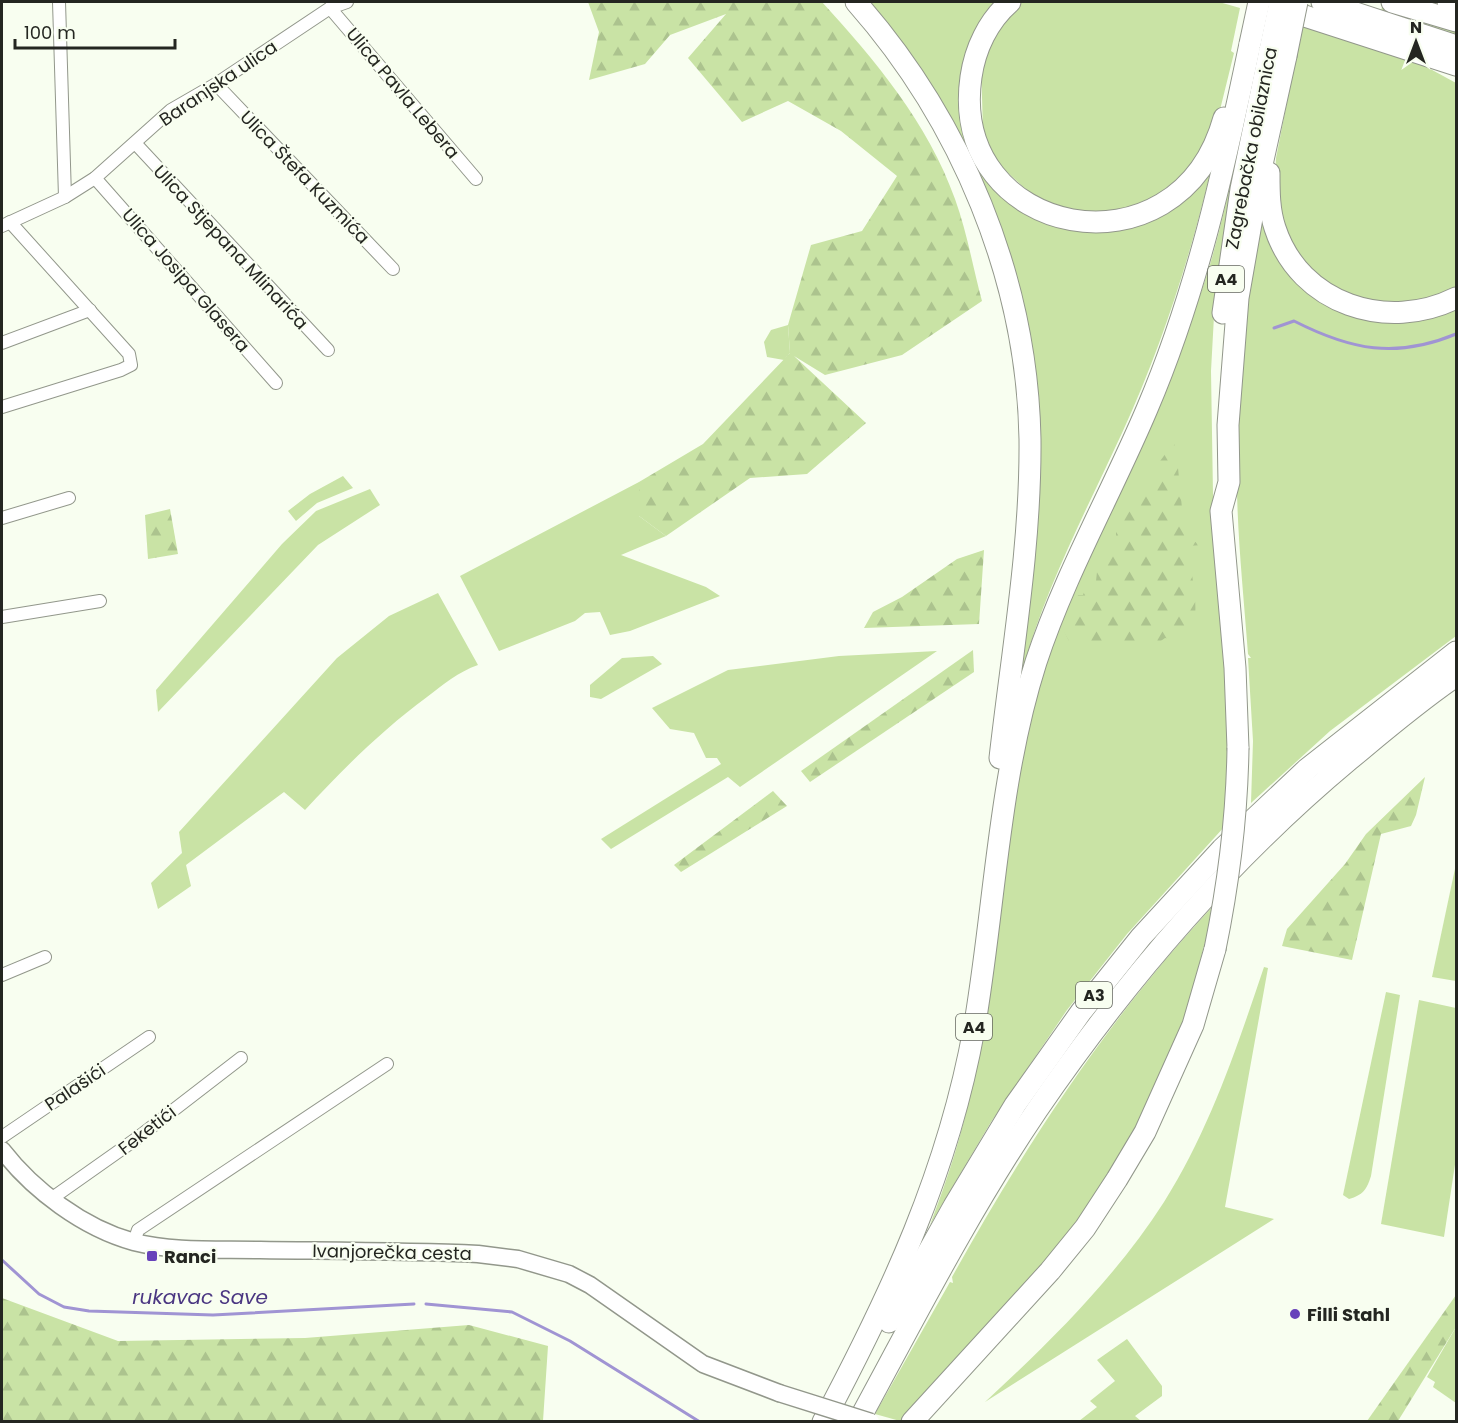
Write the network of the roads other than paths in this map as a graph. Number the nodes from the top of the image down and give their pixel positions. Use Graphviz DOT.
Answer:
graph roads {
  1 [pos="59,2"];
  2 [pos="347,2"];
  3 [pos="856,2"];
  4 [pos="1010,2"];
  5 [pos="1259,2"];
  6 [pos="1280,2"];
  7 [pos="1297,2"];
  8 [pos="1322,2"];
  9 [pos="1392,2"];
  10 [pos="1448,2"];
  11 [pos="1456,2"];
  12 [pos="330,8"];
  13 [pos="1456,21"];
  14 [pos="1390,41"];
  15 [pos="1456,46"];
  16 [pos="1268,50"];
  17 [pos="1456,65"];
  18 [pos="1456,76"];
  19 [pos="216,84"];
  20 [pos="1272,114"];
  21 [pos="135,143"];
  22 [pos="95,178"];
  23 [pos="476,178"];
  24 [pos="65,196"];
  25 [pos="6,224"];
  26 [pos="393,269"];
  27 [pos="1456,298"];
  28 [pos="90,310"];
  29 [pos="2,343"];
  30 [pos="328,350"];
  31 [pos="276,383"];
  32 [pos="2,407"];
  33 [pos="69,498"];
  34 [pos="1221,511"];
  35 [pos="2,518"];
  36 [pos="100,601"];
  37 [pos="2,617"];
  38 [pos="1456,652"];
  39 [pos="1456,676"];
  40 [pos="990,917"];
  41 [pos="45,957"];
  42 [pos="2,975"];
  43 [pos="149,1037"];
  44 [pos="241,1058"];
  45 [pos="387,1065"];
  46 [pos="2,1137"];
  47 [pos="2,1150"];
  48 [pos="51,1199"];
  49 [pos="134,1242"];
  50 [pos="823,1422"];
  51 [pos="832,1422"];
  52 [pos="858,1422"];
  53 [pos="871,1422"];
  54 [pos="912,1422"];
  1 -- 24 [label="street"];
  2 -- 12 [label="street, Baranjska ulica"];
  3 -- 40 [label="highway"];
  4 -- 16 [label="highway"];
  5 -- 14 [label="highway"];
  5 -- 16 [label="highway, Zagrebačka obilaznica / A4, bridge"];
  6 -- 16 [label="highway, Zagrebačka obilaznica / A4, bridge"];
  7 -- 16 [label="highway, bridge"];
  8 -- 15 [label="highway"];
  9 -- 13 [label="highway"];
  10 -- 11 [label="highway"];
  12 -- 19 [label="street, Baranjska ulica"];
  12 -- 23 [label="street, Ulica Pavla Lebera"];
  14 -- 17 [label="highway"];
  14 -- 18 [label="highway"];
  16 -- 20 [label="highway"];
  16 -- 34 [label="highway, Zagrebačka obilaznica / A4"];
  16 -- 40 [label="highway"];
  19 -- 21 [label="street, Baranjska ulica"];
  19 -- 26 [label="street, Ulica Štefa Kuzmića"];
  20 -- 27 [label="highway"];
  20 -- 34 [label="highway"];
  21 -- 22 [label="street, Baranjska ulica"];
  21 -- 30 [label="street, Ulica Stjepana Mlinarića"];
  22 -- 24 [label="street, Baranjska ulica"];
  22 -- 31 [label="street, Ulica Josipa Glasera"];
  24 -- 25 [label="street, Baranjska ulica"];
  25 -- 28 [label="street"];
  28 -- 29 [label="street"];
  28 -- 32 [label="street"];
  33 -- 35 [label="street"];
  34 -- 54 [label="highway, Zagrebačka obilaznica, bridge"];
  36 -- 37 [label="street"];
  38 -- 51 [label="highway, A3"];
  39 -- 52 [label="highway, A3"];
  40 -- 50 [label="highway, A4"];
  41 -- 42 [label="street"];
  43 -- 46 [label="street, Palašići"];
  44 -- 48 [label="street, Feketići"];
  45 -- 49 [label="street"];
  47 -- 48 [label="main road, Ivanjorečka cesta"];
  48 -- 49 [label="main road, Ivanjorečka cesta"];
  49 -- 53 [label="main road, Ivanjorečka cesta, bridge"];
}
